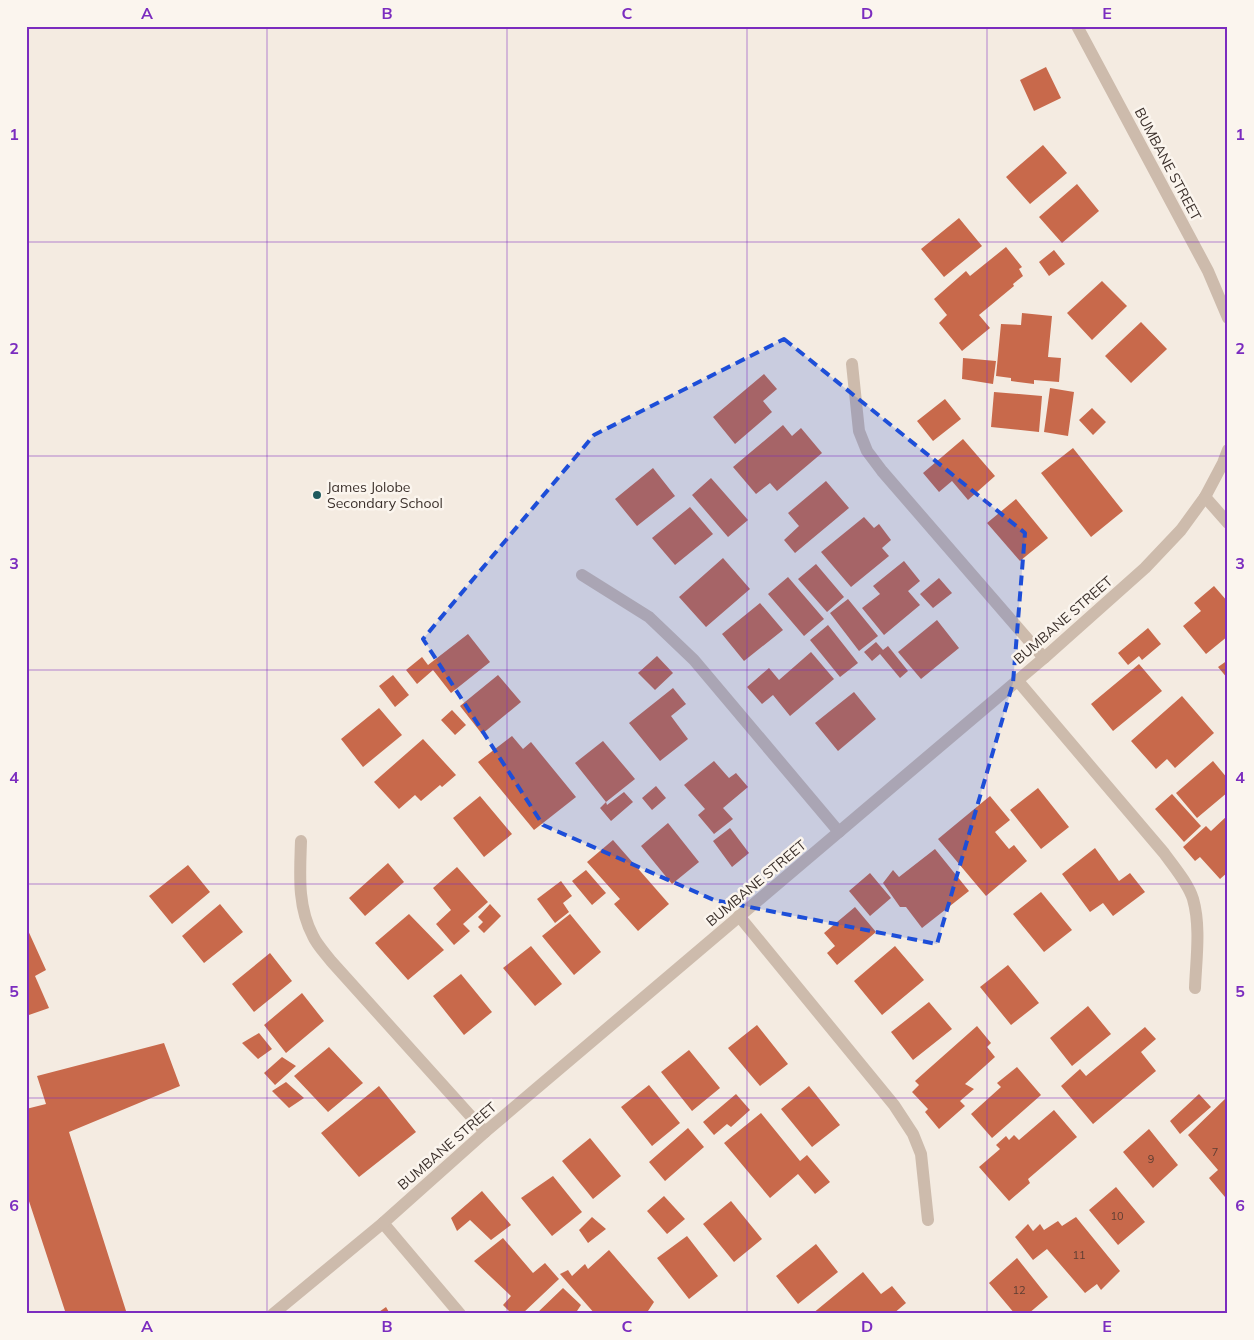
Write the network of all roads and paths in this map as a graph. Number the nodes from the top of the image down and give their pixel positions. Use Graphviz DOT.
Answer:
graph roads {
  1 [pos="1077,26"];
  2 [pos="1228,318"];
  3 [pos="852,364"];
  4 [pos="1228,450"];
  5 [pos="1205,497"];
  6 [pos="1228,523"];
  7 [pos="582,575"];
  8 [pos="1044,658"];
  9 [pos="1017,680"];
  10 [pos="840,832"];
  11 [pos="301,841"];
  12 [pos="739,916"];
  13 [pos="1195,988"];
  14 [pos="485,1132"];
  15 [pos="928,1220"];
  16 [pos="383,1223"];
  17 [pos="273,1314"];
  18 [pos="460,1314"];
  1 -- 2 [label="street, BUMBANE STREET"];
  3 -- 8 [label="street"];
  4 -- 5 [label="street, BUMBANE STREET"];
  5 -- 6 [label="street"];
  5 -- 8 [label="street, BUMBANE STREET"];
  7 -- 10 [label="street"];
  8 -- 9 [label="street, BUMBANE STREET"];
  9 -- 10 [label="street, BUMBANE STREET"];
  9 -- 13 [label="street"];
  10 -- 12 [label="street, BUMBANE STREET"];
  11 -- 14 [label="street"];
  12 -- 14 [label="street, BUMBANE STREET"];
  12 -- 15 [label="street"];
  14 -- 16 [label="street, BUMBANE STREET"];
  16 -- 17 [label="street, BUMBANE STREET"];
  16 -- 18 [label="street"];
}
